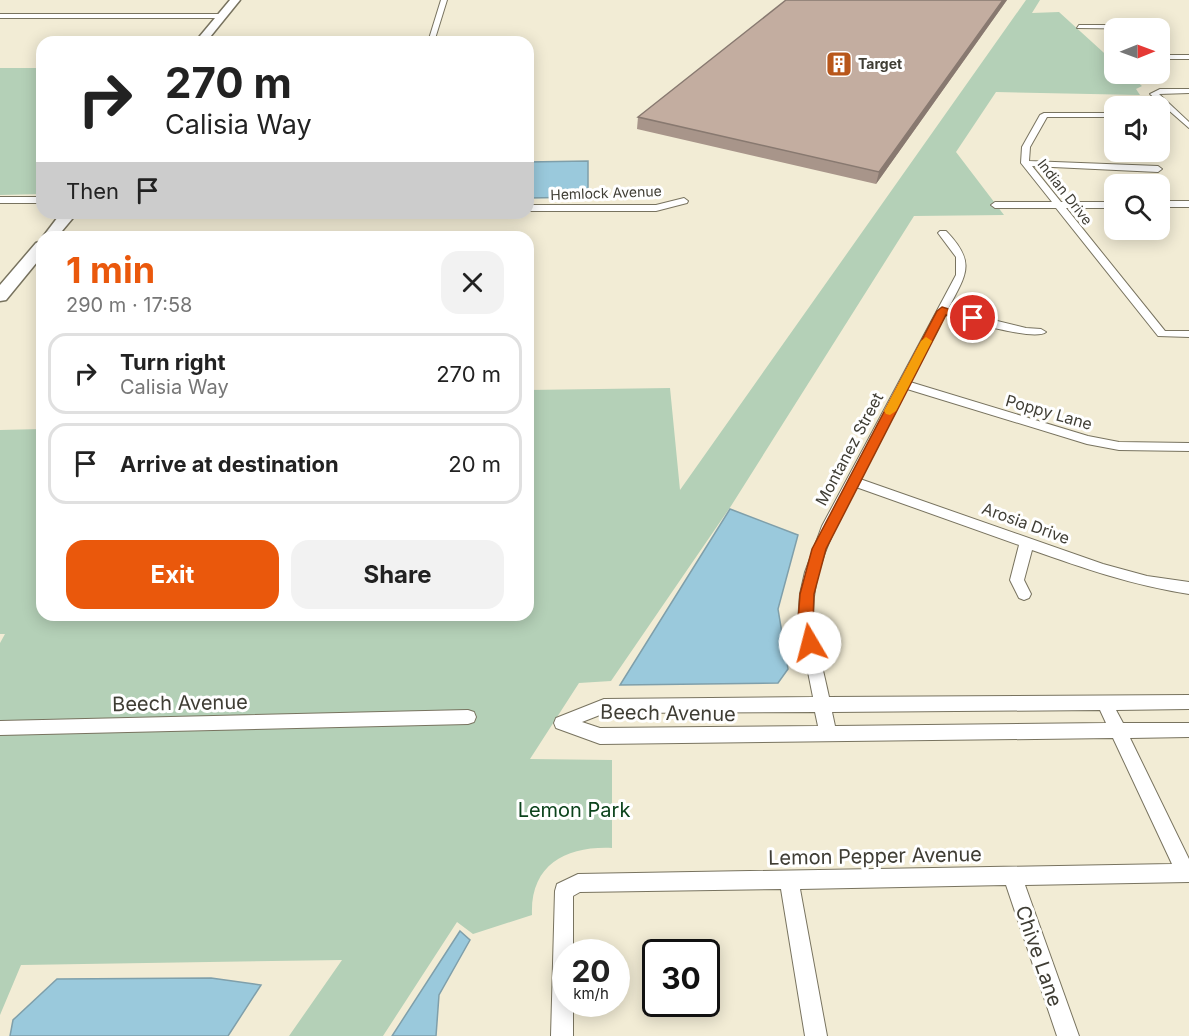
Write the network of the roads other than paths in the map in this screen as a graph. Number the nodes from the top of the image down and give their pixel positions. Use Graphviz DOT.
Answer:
graph roads {
  1 [pos="235,0"];
  2 [pos="444,0"];
  3 [pos="0,16"];
  4 [pos="221,16"];
  5 [pos="1079,27"];
  6 [pos="1104,28"];
  7 [pos="205,36"];
  8 [pos="433,36"];
  9 [pos="1170,57"];
  10 [pos="1189,57"];
  11 [pos="1189,91"];
  12 [pos="1104,115"];
  13 [pos="1189,126"];
  14 [pos="1025,162"];
  15 [pos="1158,169"];
  16 [pos="0,200"];
  17 [pos="36,200"];
  18 [pos="684,201"];
  19 [pos="1170,204"];
  20 [pos="1189,204"];
  21 [pos="1057,205"];
  22 [pos="1104,205"];
  23 [pos="995,206"];
  24 [pos="534,208"];
  25 [pos="64,219"];
  26 [pos="54,231"];
  27 [pos="943,233"];
  28 [pos="36,253"];
  29 [pos="0,296"];
  30 [pos="942,311"];
  31 [pos="1041,332"];
  32 [pos="1189,334"];
  33 [pos="904,384"];
  34 [pos="1189,447"];
  35 [pos="853,481"];
  36 [pos="1027,543"];
  37 [pos="1189,588"];
  38 [pos="1024,594"];
  39 [pos="1189,702"];
  40 [pos="1105,703"];
  41 [pos="822,705"];
  42 [pos="468,717"];
  43 [pos="0,728"];
  44 [pos="1189,730"];
  45 [pos="1118,731"];
  46 [pos="828,734"];
  47 [pos="1187,873"];
  48 [pos="1012,875"];
  49 [pos="789,880"];
  50 [pos="562,1036"];
  51 [pos="816,1036"];
  52 [pos="1068,1036"];
  1 -- 4 [label="main road"];
  2 -- 8 [label="street"];
  3 -- 4 [label="street"];
  4 -- 7 [label="main road"];
  5 -- 6 [label="street"];
  9 -- 10 [label="street"];
  11 -- 13 [label="street"];
  12 -- 14 [label="street, Indian Drive"];
  14 -- 15 [label="street"];
  14 -- 21 [label="street, Indian Drive"];
  16 -- 17 [label="street"];
  18 -- 24 [label="street, Hemlock Avenue"];
  19 -- 20 [label="street"];
  21 -- 22 [label="street"];
  21 -- 23 [label="street"];
  21 -- 32 [label="street, Indian Drive"];
  25 -- 26 [label="main road"];
  27 -- 30 [label="street, Montanez Street"];
  28 -- 29 [label="main road"];
  30 -- 31 [label="street"];
  30 -- 33 [label="street, Montanez Street"];
  33 -- 34 [label="street, Poppy Lane"];
  33 -- 35 [label="street, Montanez Street"];
  35 -- 36 [label="street, Arosia Drive"];
  35 -- 41 [label="street, Montanez Street"];
  36 -- 37 [label="street, Arosia Drive"];
  36 -- 38 [label="street"];
  39 -- 40 [label="street, Beech Avenue"];
  40 -- 41 [label="street, Beech Avenue"];
  40 -- 45 [label="street"];
  41 -- 46 [label="street, Montanez Street"];
  41 -- 46 [label="street, Beech Avenue"];
  42 -- 43 [label="street, Beech Avenue"];
  44 -- 45 [label="street, Beech Avenue"];
  45 -- 46 [label="street, Beech Avenue"];
  45 -- 47 [label="street"];
  47 -- 48 [label="street, Lemon Pepper Avenue"];
  48 -- 49 [label="street, Lemon Pepper Avenue"];
  48 -- 52 [label="street, Chive Lane"];
  49 -- 50 [label="street, Lemon Pepper Avenue"];
  49 -- 51 [label="street"];
}
